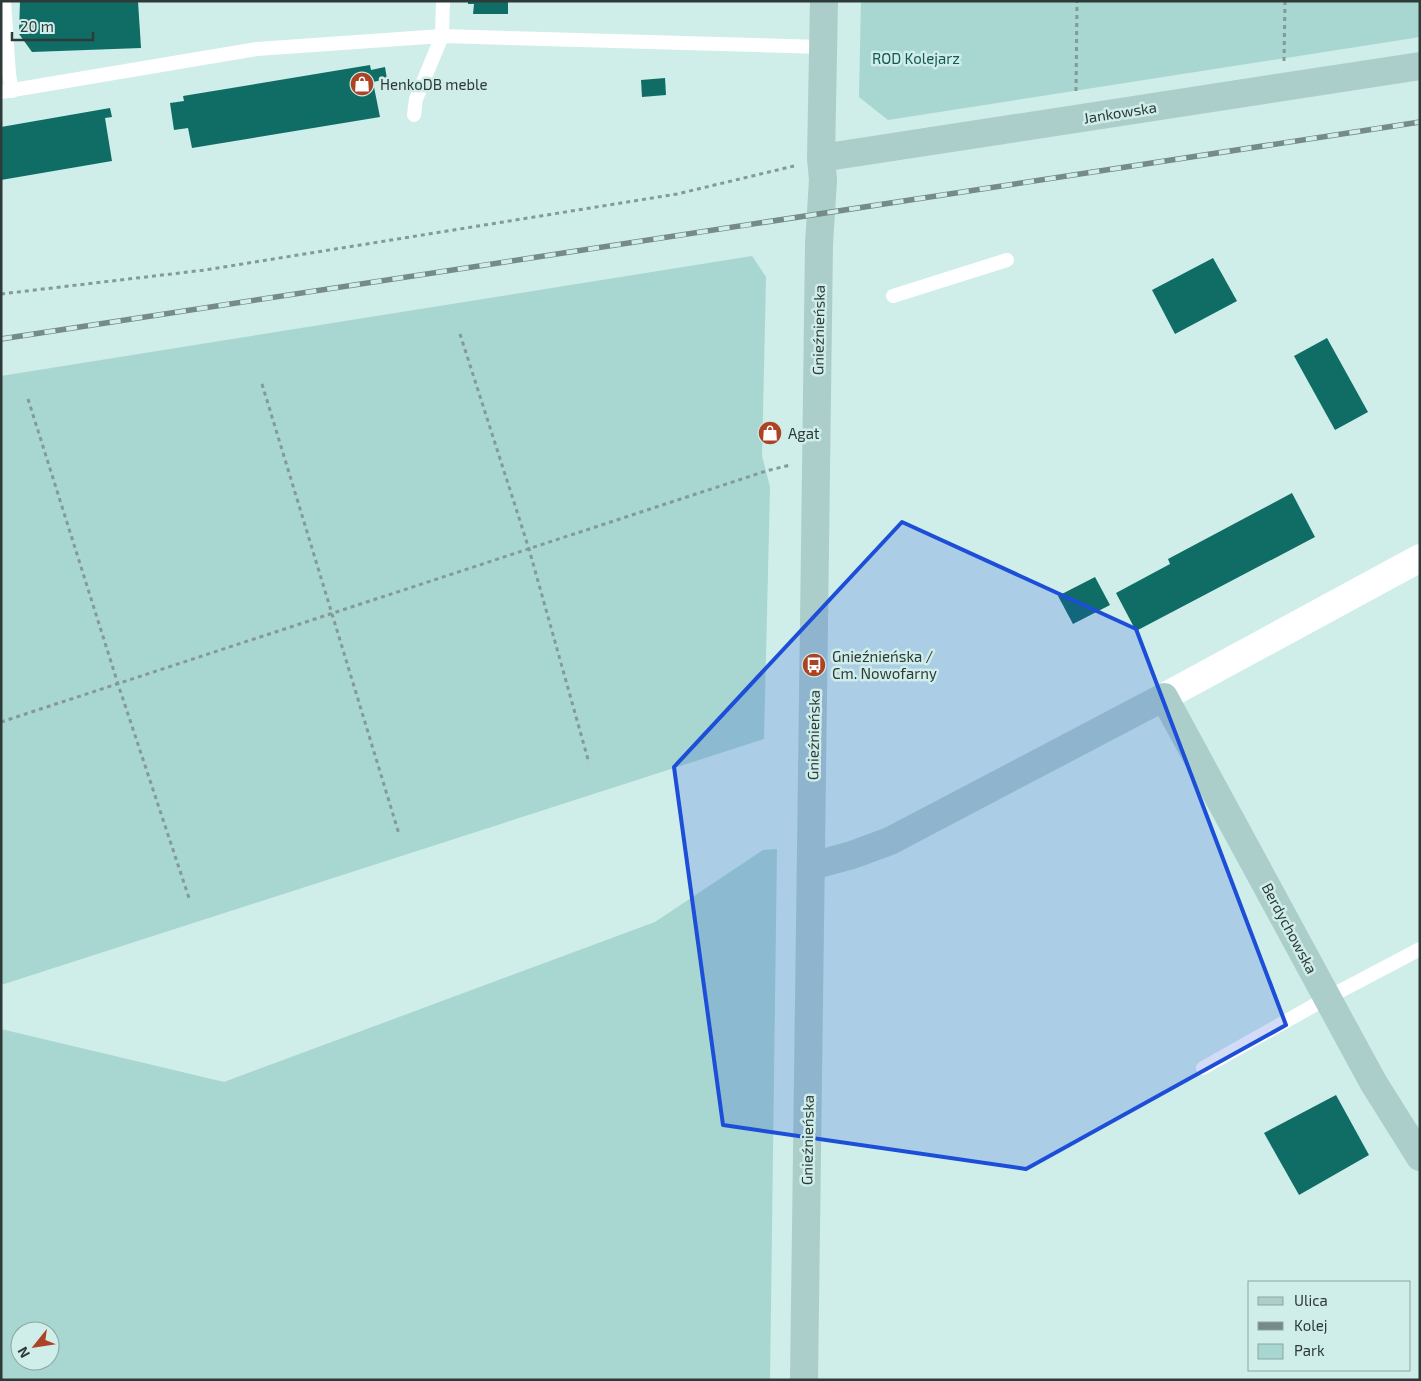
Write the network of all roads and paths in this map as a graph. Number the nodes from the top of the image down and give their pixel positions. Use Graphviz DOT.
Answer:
graph roads {
  1 [pos="4,1"];
  2 [pos="442,1"];
  3 [pos="824,1"];
  4 [pos="1077,1"];
  5 [pos="1285,1"];
  6 [pos="442,36"];
  7 [pos="823,47"];
  8 [pos="1420,66"];
  9 [pos="1284,87"];
  10 [pos="6,92"];
  11 [pos="414,115"];
  12 [pos="1076,119"];
  13 [pos="821,158"];
  14 [pos="1007,260"];
  15 [pos="1,294"];
  16 [pos="893,296"];
  17 [pos="460,334"];
  18 [pos="262,384"];
  19 [pos="28,399"];
  20 [pos="816,464"];
  21 [pos="529,549"];
  22 [pos="1420,558"];
  23 [pos="333,614"];
  24 [pos="118,684"];
  25 [pos="1164,697"];
  26 [pos="1,722"];
  27 [pos="589,763"];
  28 [pos="399,834"];
  29 [pos="812,866"];
  30 [pos="190,901"];
  31 [pos="1420,949"];
  32 [pos="1327,998"];
  33 [pos="1203,1068"];
  34 [pos="1420,1157"];
  35 [pos="804,1380"];
  1 -- 10 [label="lane"];
  2 -- 6 [label="lane"];
  3 -- 7 [label="street, Gnieźnieńska"];
  4 -- 12 [label="path"];
  5 -- 9 [label="path"];
  6 -- 7 [label="lane"];
  6 -- 10 [label="lane"];
  6 -- 11 [label="lane"];
  7 -- 13 [label="street, Gnieźnieńska"];
  8 -- 9 [label="street, Jankowska"];
  9 -- 12 [label="street, Jankowska"];
  12 -- 13 [label="street, Jankowska"];
  13 -- 15 [label="path"];
  13 -- 20 [label="street, Gnieźnieńska"];
  14 -- 16 [label="lane"];
  17 -- 21 [label="path"];
  18 -- 23 [label="path"];
  19 -- 24 [label="path"];
  20 -- 21 [label="path"];
  20 -- 29 [label="street, Gnieźnieńska"];
  21 -- 23 [label="path"];
  21 -- 27 [label="path"];
  22 -- 25 [label="street"];
  23 -- 24 [label="path"];
  23 -- 28 [label="path"];
  24 -- 26 [label="path"];
  24 -- 30 [label="path"];
  25 -- 29 [label="street"];
  25 -- 32 [label="street, Berdychowska"];
  29 -- 35 [label="street, Gnieźnieńska"];
  31 -- 32 [label="lane"];
  32 -- 33 [label="lane"];
  32 -- 34 [label="street, Berdychowska"];
}
